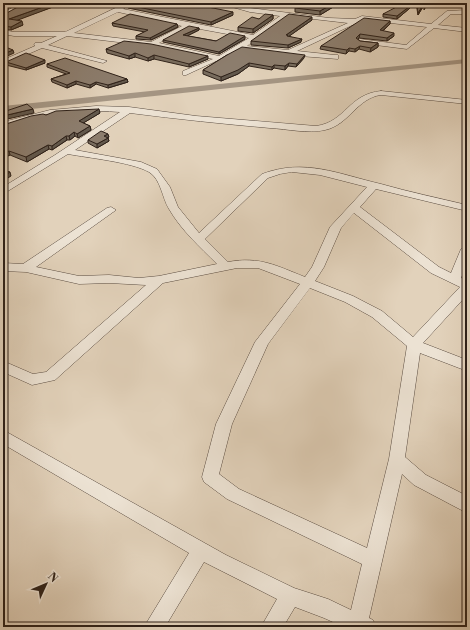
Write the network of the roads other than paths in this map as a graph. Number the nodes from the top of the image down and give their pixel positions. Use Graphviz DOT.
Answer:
graph roads {
  1 [pos="25,3"];
  2 [pos="130,3"];
  3 [pos="221,3"];
  4 [pos="118,10"];
  5 [pos="467,12"];
  6 [pos="286,14"];
  7 [pos="3,15"];
  8 [pos="358,21"];
  9 [pos="188,25"];
  10 [pos="434,26"];
  11 [pos="467,30"];
  12 [pos="3,32"];
  13 [pos="14,34"];
  14 [pos="64,34"];
  15 [pos="254,37"];
  16 [pos="360,41"];
  17 [pos="152,44"];
  18 [pos="40,45"];
  19 [pos="241,47"];
  20 [pos="287,53"];
  21 [pos="335,57"];
  22 [pos="220,58"];
  23 [pos="103,61"];
  24 [pos="3,63"];
  25 [pos="186,73"];
  26 [pos="467,102"];
  27 [pos="129,110"];
  28 [pos="3,125"];
  29 [pos="67,151"];
  30 [pos="373,186"];
  31 [pos="3,191"];
  32 [pos="354,208"];
  33 [pos="467,208"];
  34 [pos="111,210"];
  35 [pos="198,239"];
  36 [pos="467,250"];
  37 [pos="3,267"];
  38 [pos="226,267"];
  39 [pos="26,268"];
  40 [pos="159,280"];
  41 [pos="454,280"];
  42 [pos="308,284"];
  43 [pos="467,286"];
  44 [pos="414,345"];
  45 [pos="3,366"];
  46 [pos="467,366"];
  47 [pos="3,436"];
  48 [pos="398,459"];
  49 [pos="467,505"];
  50 [pos="201,550"];
  51 [pos="373,560"];
  52 [pos="291,596"];
  53 [pos="362,624"];
  54 [pos="154,627"];
  55 [pos="271,627"];
  1 -- 7 [label="street"];
  2 -- 4 [label="street"];
  3 -- 6 [label="street"];
  4 -- 9 [label="street"];
  4 -- 14 [label="street"];
  5 -- 10 [label="street"];
  6 -- 8 [label="street"];
  6 -- 15 [label="street"];
  8 -- 10 [label="street"];
  8 -- 20 [label="street"];
  9 -- 15 [label="street"];
  9 -- 17 [label="street"];
  10 -- 11 [label="street"];
  10 -- 16 [label="street"];
  12 -- 13 [label="street"];
  13 -- 14 [label="street"];
  13 -- 18 [label="street"];
  14 -- 17 [label="street"];
  14 -- 18 [label="street"];
  15 -- 19 [label="street"];
  17 -- 22 [label="street"];
  18 -- 23 [label="street"];
  18 -- 24 [label="street"];
  19 -- 20 [label="street"];
  19 -- 22 [label="street"];
  20 -- 21 [label="street"];
  22 -- 25 [label="street"];
  26 -- 27 [label="street"];
  27 -- 28 [label="street"];
  27 -- 29 [label="street"];
  29 -- 31 [label="street"];
  29 -- 35 [label="street"];
  30 -- 32 [label="street"];
  30 -- 33 [label="street"];
  30 -- 35 [label="street"];
  32 -- 41 [label="street"];
  32 -- 42 [label="street"];
  34 -- 39 [label="street"];
  35 -- 38 [label="street"];
  36 -- 41 [label="street"];
  37 -- 39 [label="street"];
  38 -- 40 [label="street"];
  38 -- 42 [label="street"];
  39 -- 40 [label="street"];
  40 -- 45 [label="street"];
  41 -- 43 [label="street"];
  42 -- 44 [label="street"];
  42 -- 51 [label="street"];
  43 -- 44 [label="street"];
  44 -- 46 [label="street"];
  44 -- 48 [label="street"];
  47 -- 50 [label="street"];
  48 -- 49 [label="street"];
  48 -- 51 [label="street"];
  50 -- 52 [label="street"];
  50 -- 54 [label="street"];
  51 -- 53 [label="street"];
  52 -- 53 [label="street"];
  52 -- 55 [label="street"];
}
